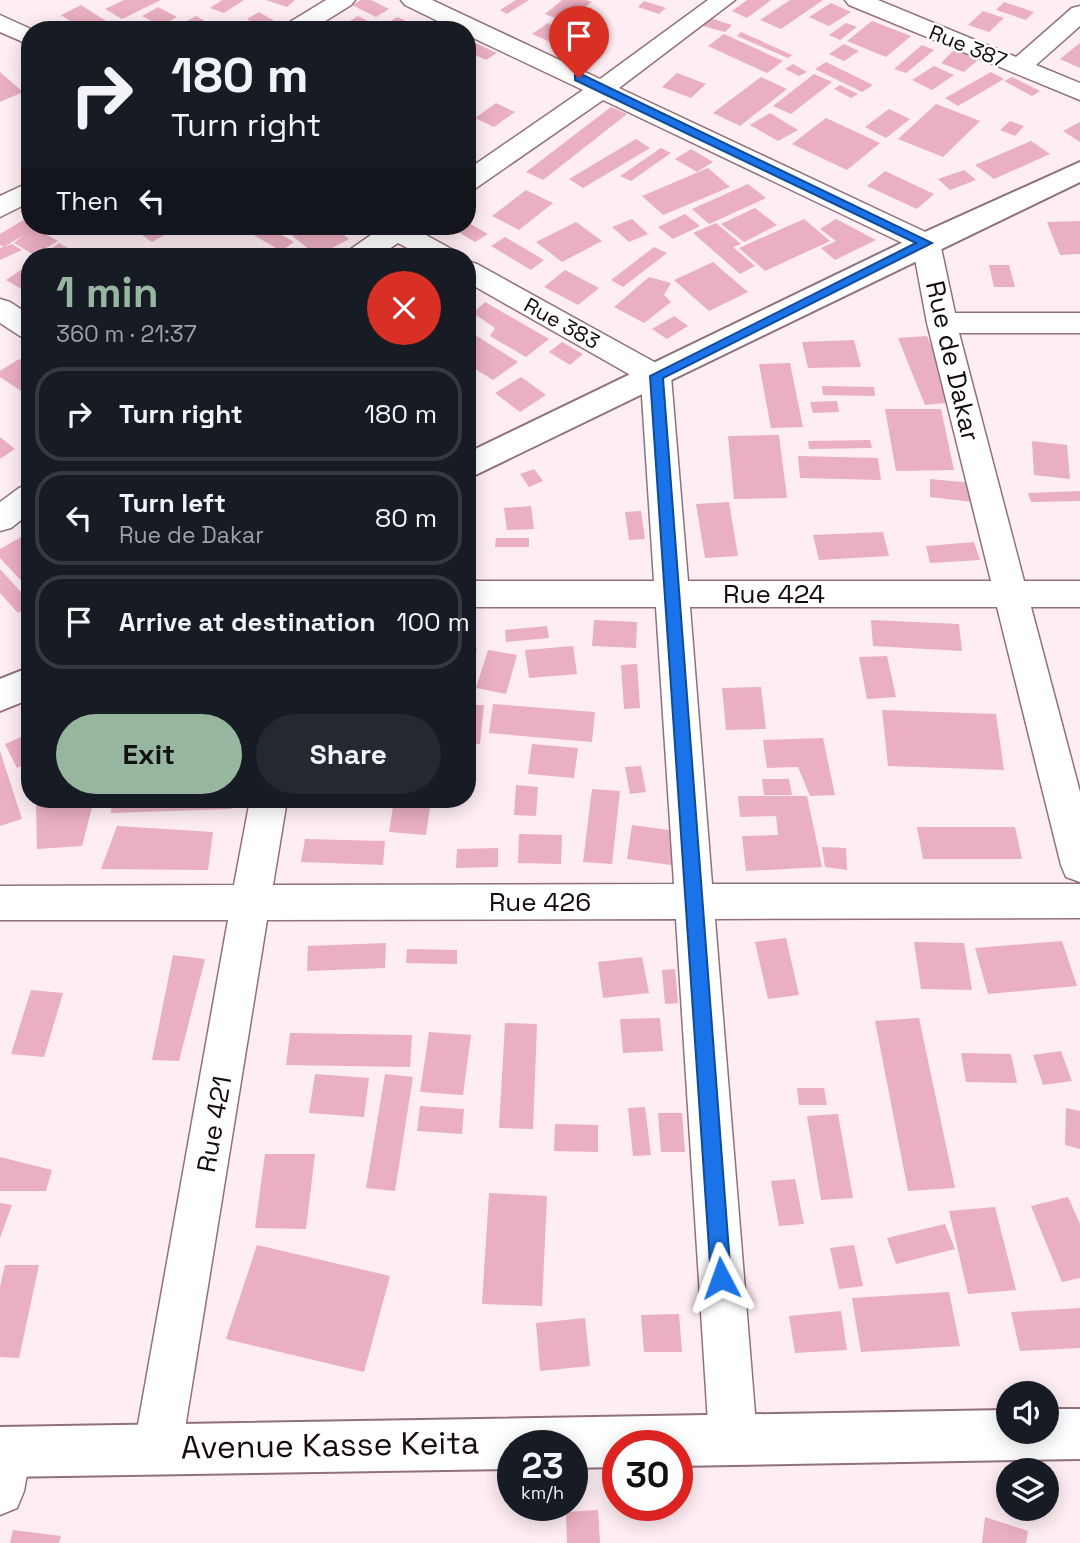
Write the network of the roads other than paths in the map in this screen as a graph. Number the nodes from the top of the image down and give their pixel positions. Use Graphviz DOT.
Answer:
graph roads {
  1 [pos="342,0"];
  2 [pos="413,0"];
  3 [pos="723,0"];
  4 [pos="857,0"];
  5 [pos="1080,13"];
  6 [pos="308,21"];
  7 [pos="458,21"];
  8 [pos="0,22"];
  9 [pos="476,30"];
  10 [pos="21,33"];
  11 [pos="1020,67"];
  12 [pos="602,89"];
  13 [pos="1080,92"];
  14 [pos="1080,171"];
  15 [pos="476,176"];
  16 [pos="21,195"];
  17 [pos="0,208"];
  18 [pos="386,235"];
  19 [pos="409,235"];
  20 [pos="926,243"];
  21 [pos="369,248"];
  22 [pos="430,248"];
  23 [pos="476,275"];
  24 [pos="0,309"];
  25 [pos="21,323"];
  26 [pos="942,323"];
  27 [pos="1080,323"];
  28 [pos="656,376"];
  29 [pos="476,463"];
  30 [pos="21,503"];
  31 [pos="0,519"];
  32 [pos="476,594"];
  33 [pos="672,594"];
  34 [pos="1010,594"];
  35 [pos="1080,594"];
  36 [pos="21,686"];
  37 [pos="0,696"];
  38 [pos="267,808"];
  39 [pos="1080,865"];
  40 [pos="1080,901"];
  41 [pos="251,902"];
  42 [pos="694,902"];
  43 [pos="0,903"];
  44 [pos="1080,1434"];
  45 [pos="733,1438"];
  46 [pos="158,1447"];
  47 [pos="2,1465"];
  1 -- 6 [label="street"];
  2 -- 7 [label="street"];
  3 -- 12 [label="street"];
  4 -- 11 [label="street, Rue 387"];
  5 -- 11 [label="street"];
  8 -- 10 [label="street"];
  9 -- 12 [label="street"];
  11 -- 13 [label="street, Rue 387"];
  12 -- 15 [label="street"];
  12 -- 20 [label="street"];
  14 -- 20 [label="main road"];
  16 -- 17 [label="street"];
  18 -- 21 [label="street"];
  19 -- 22 [label="street"];
  20 -- 26 [label="street, Rue de Dakar"];
  20 -- 28 [label="main road"];
  23 -- 28 [label="street, Rue 383"];
  24 -- 25 [label="street"];
  26 -- 27 [label="street"];
  26 -- 34 [label="street, Rue de Dakar"];
  28 -- 29 [label="main road"];
  28 -- 33 [label="street"];
  30 -- 31 [label="street"];
  32 -- 33 [label="street, Rue 424"];
  33 -- 34 [label="street, Rue 424"];
  33 -- 42 [label="street"];
  34 -- 35 [label="street, Rue 424"];
  34 -- 39 [label="street, Rue de Dakar"];
  36 -- 37 [label="main road"];
  38 -- 41 [label="street, Rue 421"];
  40 -- 42 [label="street, Rue 426"];
  41 -- 42 [label="street, Rue 426"];
  41 -- 43 [label="street, Rue 426"];
  41 -- 46 [label="street, Rue 421"];
  42 -- 45 [label="street"];
  44 -- 45 [label="main road, Avenue Kasse Keita"];
  45 -- 46 [label="main road, Avenue Kasse Keita"];
  46 -- 47 [label="main road, Avenue Kasse Keita"];
}
